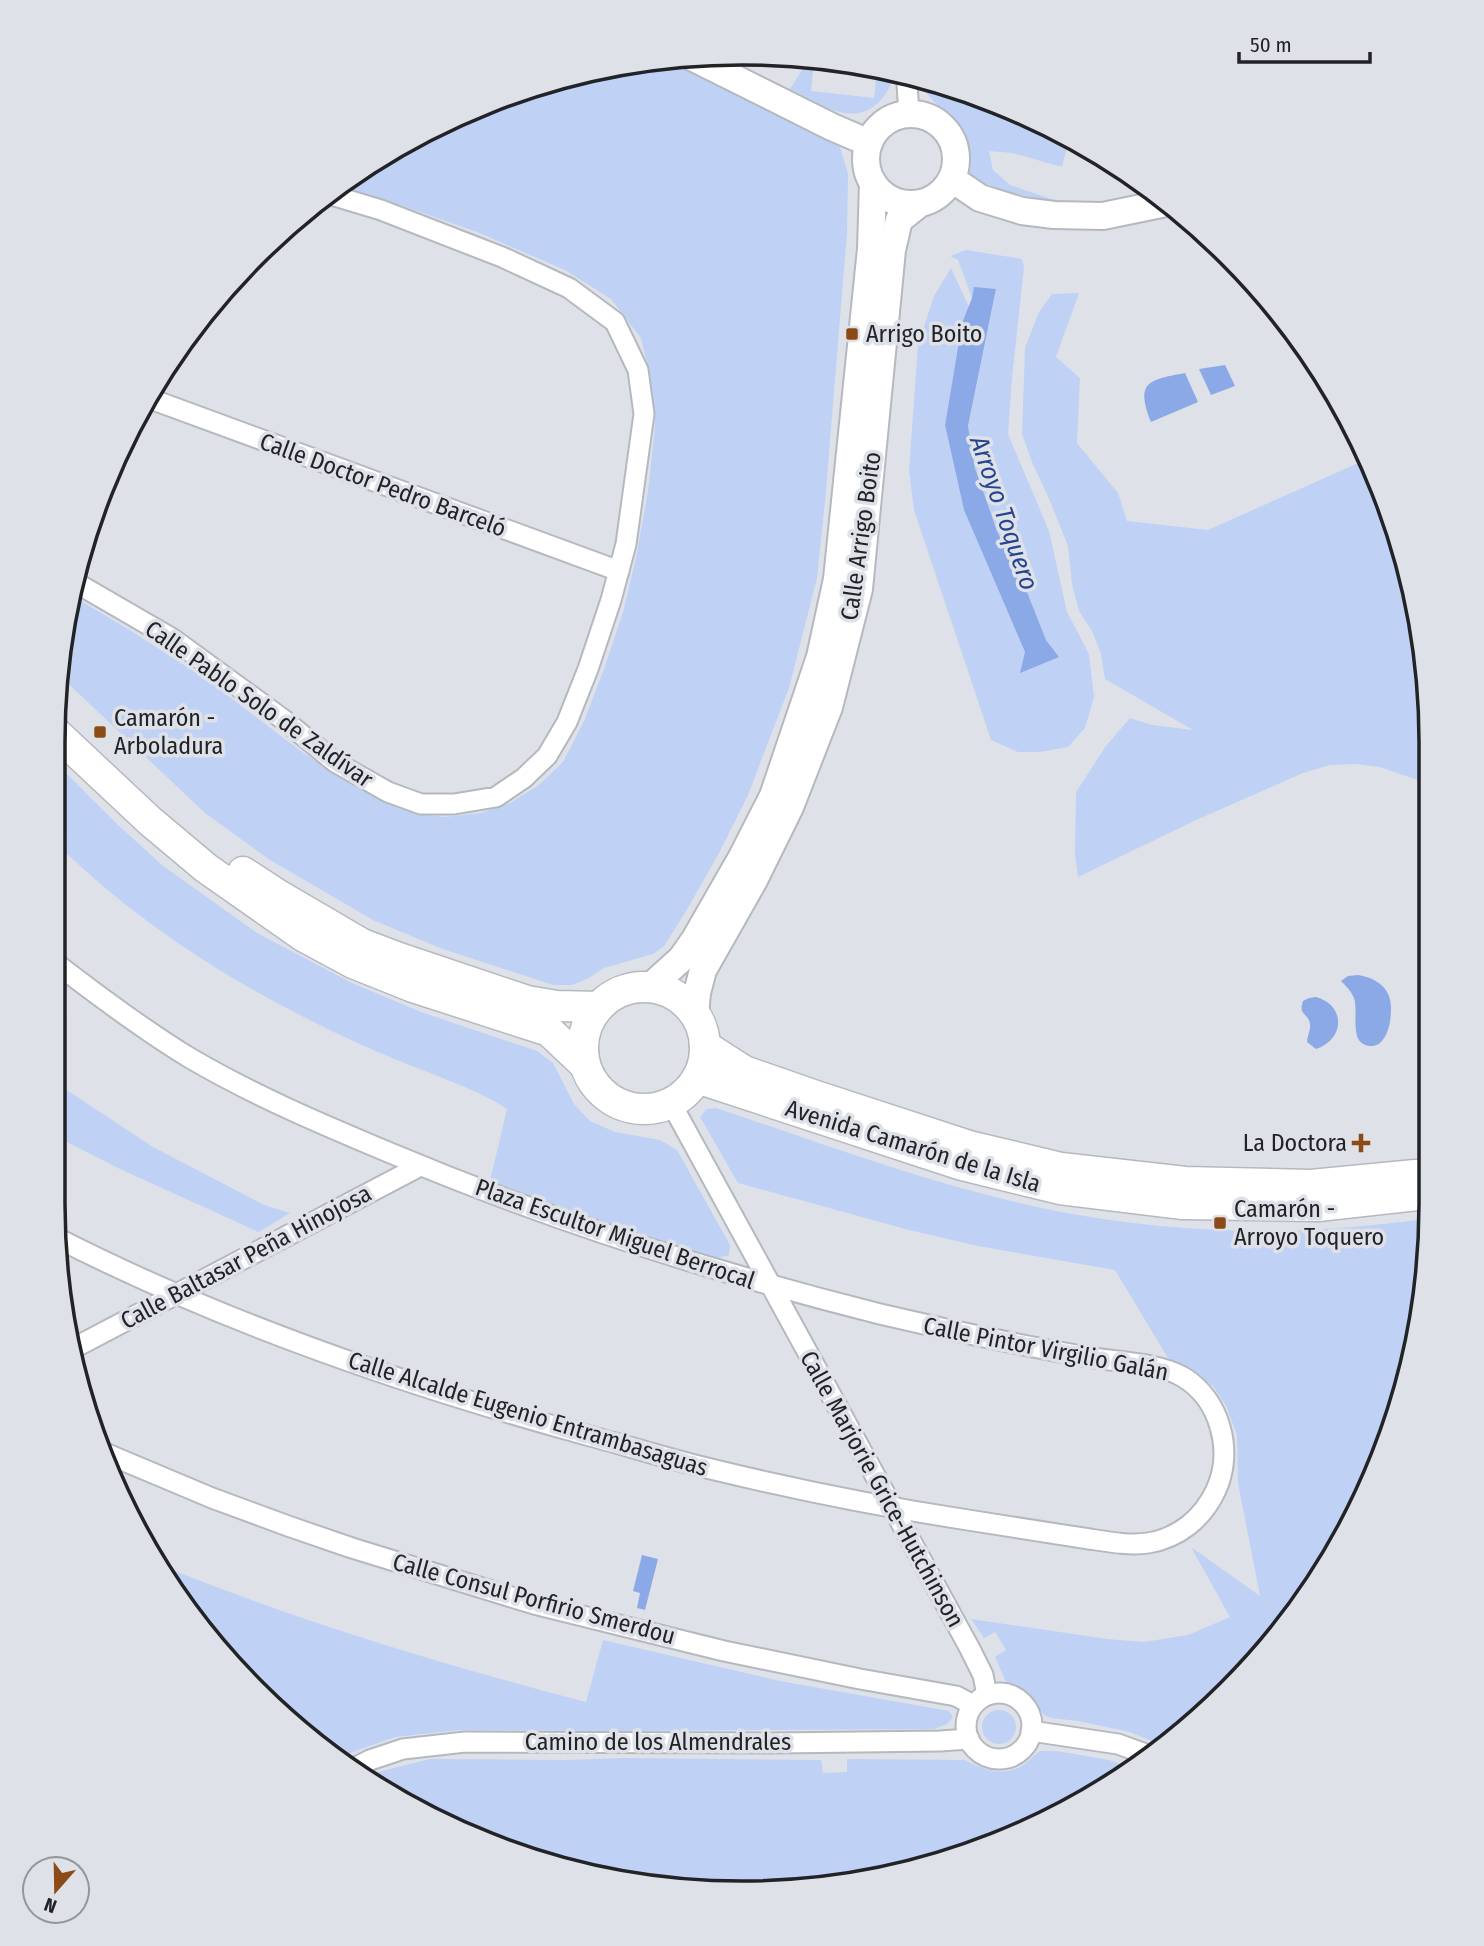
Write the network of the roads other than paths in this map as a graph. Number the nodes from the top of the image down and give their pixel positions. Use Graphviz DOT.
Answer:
graph roads {
  1 [pos="709,66"];
  2 [pos="907,86"];
  3 [pos="909,114"];
  4 [pos="869,143"];
  5 [pos="952,179"];
  6 [pos="873,183"];
  7 [pos="340,198"];
  8 [pos="919,204"];
  9 [pos="1154,205"];
  10 [pos="156,401"];
  11 [pos="619,571"];
  12 [pos="83,587"];
  13 [pos="66,719"];
  14 [pos="65,742"];
  15 [pos="65,970"];
  16 [pos="650,987"];
  17 [pos="598,1007"];
  18 [pos="695,1015"];
  19 [pos="705,1046"];
  20 [pos="584,1065"];
  21 [pos="697,1078"];
  22 [pos="671,1103"];
  23 [pos="420,1166"];
  24 [pos="1419,1175"];
  25 [pos="1419,1195"];
  26 [pos="66,1242"];
  27 [pos="772,1286"];
  28 [pos="175,1294"];
  29 [pos="80,1345"];
  30 [pos="114,1457"];
  31 [pos="893,1507"];
  32 [pos="980,1700"];
  33 [pos="1031,1731"];
  34 [pos="969,1739"];
  35 [pos="1139,1752"];
  36 [pos="362,1764"];
  1 -- 4 [label="main road"];
  2 -- 3 [label="street"];
  3 -- 4 [label="main road"];
  3 -- 5 [label="main road"];
  4 -- 6 [label="main road"];
  5 -- 8 [label="main road"];
  5 -- 9 [label="main road"];
  6 -- 8 [label="main road"];
  6 -- 16 [label="main road, Calle Arrigo Boito"];
  7 -- 11 [label="street, Calle Pablo Solo de Zaldívar"];
  8 -- 18 [label="main road, Calle Arrigo Boito"];
  10 -- 11 [label="street, Calle Doctor Pedro Barceló"];
  11 -- 12 [label="street, Calle Pablo Solo de Zaldívar"];
  13 -- 17 [label="main road"];
  14 -- 20 [label="main road"];
  15 -- 23 [label="street"];
  16 -- 17 [label="main road"];
  16 -- 18 [label="main road"];
  17 -- 20 [label="main road"];
  18 -- 19 [label="main road"];
  19 -- 21 [label="main road"];
  19 -- 24 [label="main road, Avenida Camarón de la Isla"];
  20 -- 22 [label="main road"];
  21 -- 22 [label="main road"];
  21 -- 25 [label="main road, Avenida Camarón de la Isla"];
  22 -- 27 [label="street, Plaza Escultor Miguel Berrocal"];
  23 -- 27 [label="street, Plaza Escultor Miguel Berrocal"];
  23 -- 28 [label="street, Calle Baltasar Peña Hinojosa"];
  26 -- 28 [label="street, Calle Alcalde Eugenio Entrambasaguas"];
  27 -- 31 [label="street, Calle Marjorie Grice-Hutchinson"];
  27 -- 31 [label="street, Calle Pintor Virgilio Galán"];
  28 -- 29 [label="street, Calle Baltasar Peña Hinojosa"];
  28 -- 31 [label="street, Calle Alcalde Eugenio Entrambasaguas"];
  30 -- 32 [label="street, Calle Consul Porfirio Smerdou"];
  31 -- 32 [label="street, Calle Marjorie Grice-Hutchinson"];
  32 -- 33 [label="street"];
  32 -- 34 [label="street"];
  33 -- 34 [label="street"];
  33 -- 35 [label="street"];
  34 -- 36 [label="street, Camino de los Almendrales"];
}
